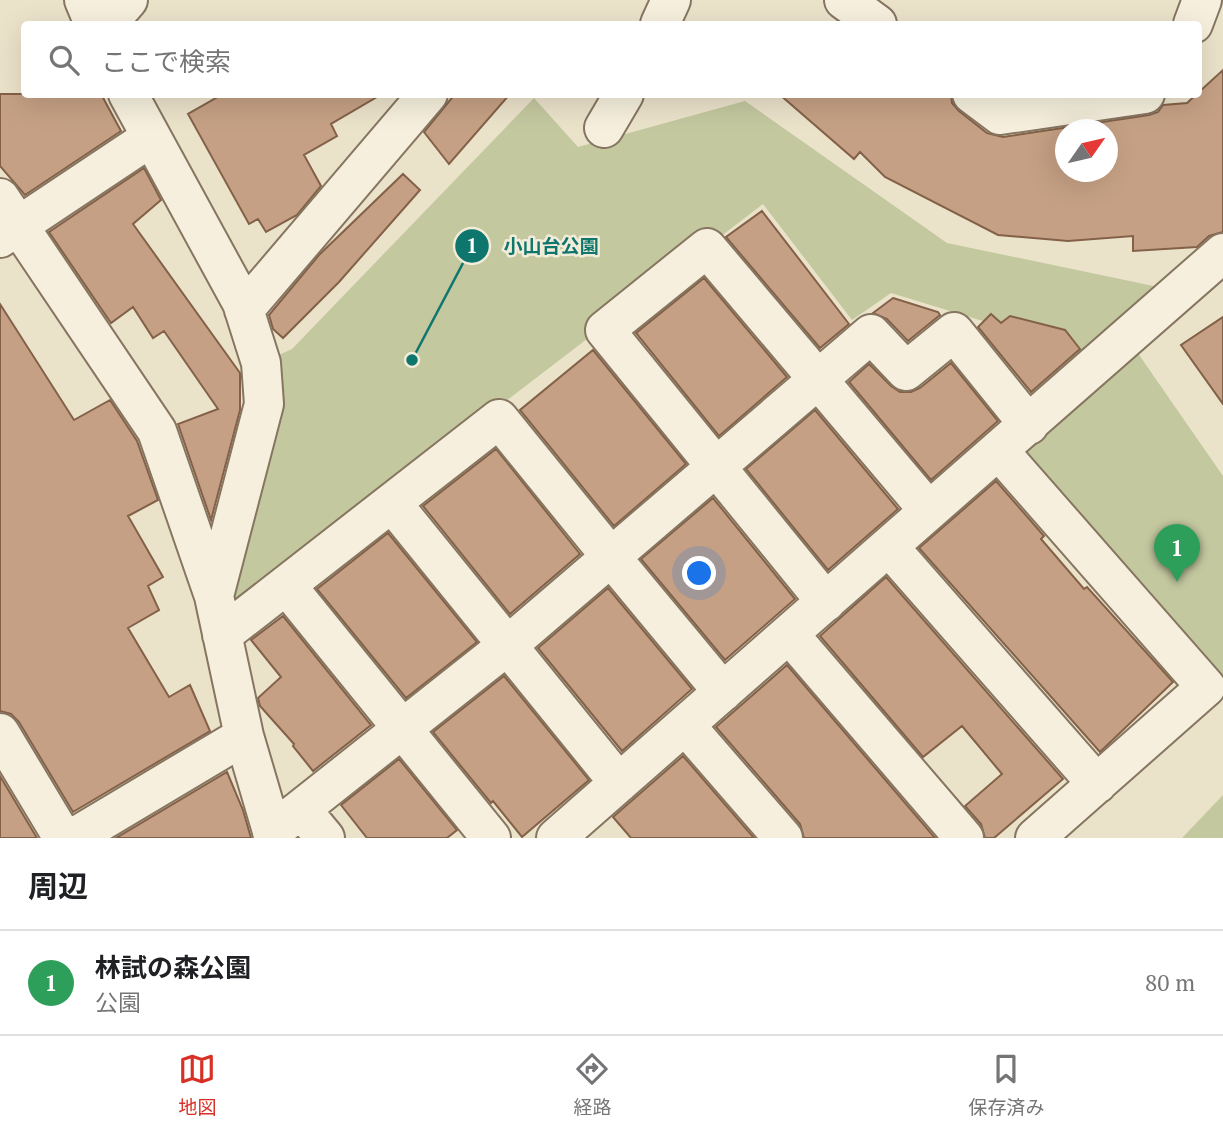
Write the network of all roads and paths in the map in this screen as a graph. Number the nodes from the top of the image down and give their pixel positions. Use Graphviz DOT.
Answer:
graph roads {
  1 [pos="84,0"];
  2 [pos="128,0"];
  3 [pos="671,0"];
  4 [pos="844,0"];
  5 [pos="1202,0"];
  6 [pos="93,21"];
  7 [pos="110,21"];
  8 [pos="661,21"];
  9 [pos="873,21"];
  10 [pos="1194,21"];
  11 [pos="130,98"];
  12 [pos="425,98"];
  13 [pos="622,98"];
  14 [pos="977,98"];
  15 [pos="1117,98"];
  16 [pos="604,128"];
  17 [pos="150,138"];
  18 [pos="6,221"];
  19 [pos="1223,254"];
  20 [pos="244,310"];
  21 [pos="819,379"];
  22 [pos="1029,425"];
  23 [pos="999,451"];
  24 [pos="715,468"];
  25 [pos="392,503"];
  26 [pos="929,511"];
  27 [pos="889,547"];
  28 [pos="611,558"];
  29 [pos="286,585"];
  30 [pos="214,596"];
  31 [pos="826,602"];
  32 [pos="789,634"];
  33 [pos="222,635"];
  34 [pos="508,645"];
  35 [pos="723,692"];
  36 [pos="685,725"];
  37 [pos="402,729"];
  38 [pos="0,733"];
  39 [pos="244,736"];
  40 [pos="619,783"];
  41 [pos="1097,784"];
  42 [pos="301,809"];
  43 [pos="579,831"];
  44 [pos="273,835"];
  45 [pos="63,838"];
  46 [pos="73,838"];
  47 [pos="325,838"];
  48 [pos="491,838"];
  49 [pos="783,838"];
  50 [pos="964,838"];
  51 [pos="1035,838"];
  1 -- 6 [label="street"];
  2 -- 7 [label="street"];
  3 -- 8 [label="street"];
  4 -- 9 [label="street"];
  5 -- 10 [label="street"];
  11 -- 17 [label="street"];
  12 -- 20 [label="street"];
  13 -- 16 [label="street"];
  14 -- 15 [label="street"];
  17 -- 18 [label="street"];
  17 -- 20 [label="street"];
  18 -- 30 [label="street"];
  19 -- 22 [label="street"];
  20 -- 30 [label="street"];
  21 -- 22 [label="street"];
  21 -- 24 [label="street"];
  21 -- 24 [label="street"];
  21 -- 26 [label="street"];
  22 -- 23 [label="street"];
  23 -- 26 [label="street"];
  23 -- 41 [label="street"];
  24 -- 28 [label="street"];
  24 -- 31 [label="street"];
  25 -- 28 [label="street"];
  25 -- 29 [label="street"];
  25 -- 34 [label="street"];
  26 -- 27 [label="street"];
  27 -- 31 [label="street"];
  27 -- 41 [label="street"];
  28 -- 34 [label="street"];
  28 -- 35 [label="street"];
  29 -- 33 [label="street"];
  29 -- 37 [label="street"];
  30 -- 33 [label="street"];
  31 -- 32 [label="street"];
  32 -- 35 [label="street"];
  32 -- 50 [label="street"];
  33 -- 39 [label="street"];
  34 -- 37 [label="street"];
  34 -- 40 [label="street"];
  35 -- 36 [label="street"];
  36 -- 40 [label="street"];
  36 -- 49 [label="street"];
  37 -- 42 [label="street"];
  37 -- 48 [label="street"];
  38 -- 45 [label="street"];
  39 -- 44 [label="street"];
  39 -- 46 [label="street"];
  40 -- 43 [label="street"];
  41 -- 51 [label="street"];
  42 -- 44 [label="street"];
  42 -- 47 [label="street"];
}
